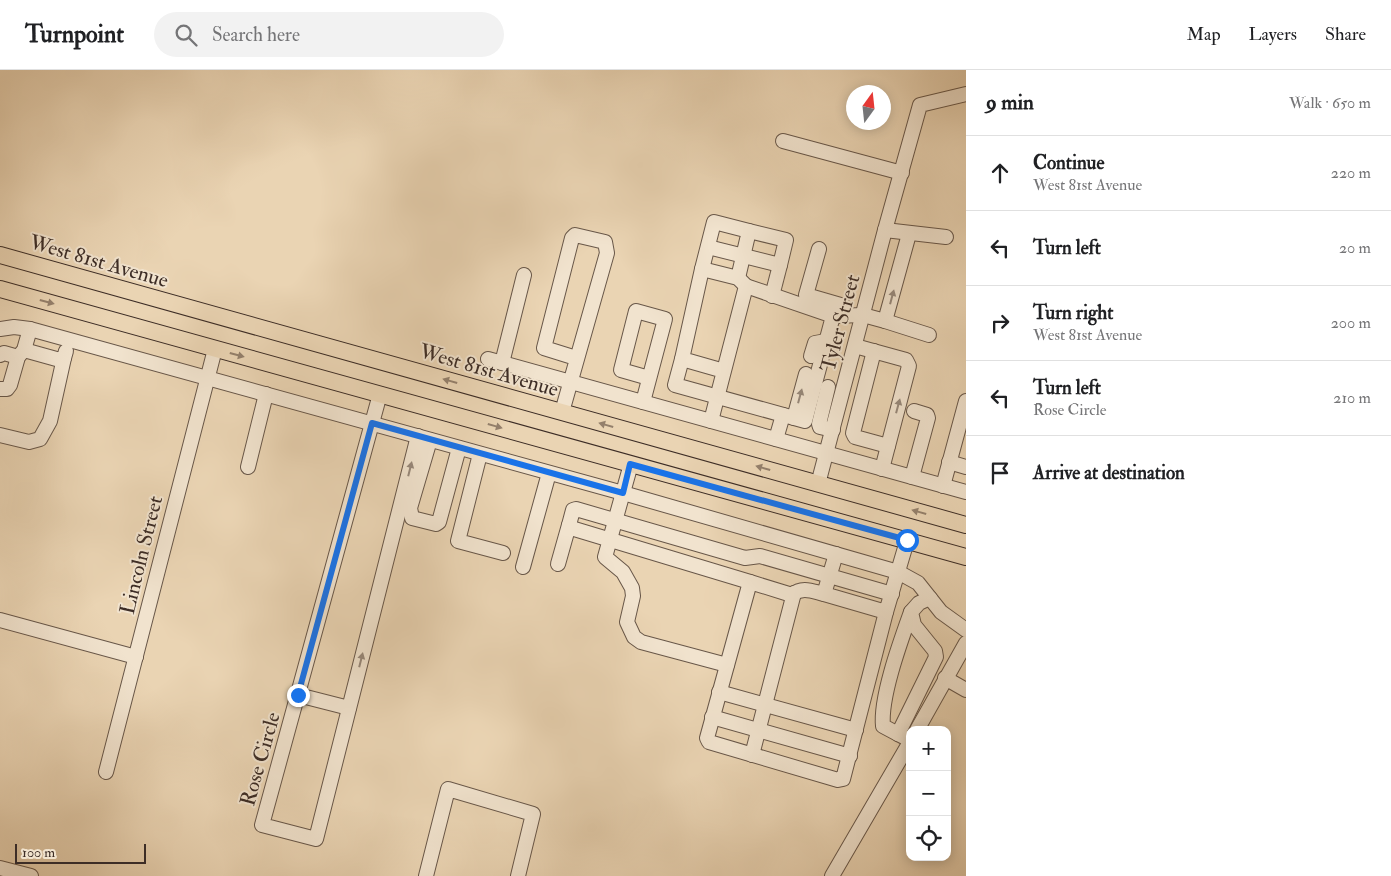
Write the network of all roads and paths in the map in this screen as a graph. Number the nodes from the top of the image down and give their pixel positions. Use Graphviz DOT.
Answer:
graph roads {
  1 [pos="966,94"];
  2 [pos="782,141"];
  3 [pos="902,173"];
  4 [pos="885,230"];
  5 [pos="749,231"];
  6 [pos="909,234"];
  7 [pos="946,237"];
  8 [pos="708,247"];
  9 [pos="819,249"];
  10 [pos="0,255"];
  11 [pos="743,256"];
  12 [pos="780,265"];
  13 [pos="702,269"];
  14 [pos="524,275"];
  15 [pos="742,282"];
  16 [pos="0,289"];
  17 [pos="772,296"];
  18 [pos="863,315"];
  19 [pos="837,316"];
  20 [pos="885,321"];
  21 [pos="0,329"];
  22 [pos="30,329"];
  23 [pos="929,335"];
  24 [pos="69,340"];
  25 [pos="826,342"];
  26 [pos="855,346"];
  27 [pos="215,349"];
  28 [pos="874,351"];
  29 [pos="21,354"];
  30 [pos="0,355"];
  31 [pos="811,356"];
  32 [pos="64,358"];
  33 [pos="488,358"];
  34 [pos="576,358"];
  35 [pos="682,359"];
  36 [pos="502,363"];
  37 [pos="724,370"];
  38 [pos="806,374"];
  39 [pos="207,378"];
  40 [pos="649,378"];
  41 [pos="570,382"];
  42 [pos="828,387"];
  43 [pos="0,389"];
  44 [pos="266,394"];
  45 [pos="380,394"];
  46 [pos="717,397"];
  47 [pos="841,398"];
  48 [pos="966,401"];
  49 [pos="642,402"];
  50 [pos="860,402"];
  51 [pos="914,411"];
  52 [pos="562,412"];
  53 [pos="789,417"];
  54 [pos="711,421"];
  55 [pos="372,423"];
  56 [pos="833,430"];
  57 [pos="0,434"];
  58 [pos="424,438"];
  59 [pos="776,439"];
  60 [pos="888,446"];
  61 [pos="459,448"];
  62 [pos="827,453"];
  63 [pos="480,454"];
  64 [pos="949,462"];
  65 [pos="630,464"];
  66 [pos="248,467"];
  67 [pos="966,467"];
  68 [pos="882,469"];
  69 [pos="549,473"];
  70 [pos="912,477"];
  71 [pos="818,484"];
  72 [pos="943,486"];
  73 [pos="966,492"];
  74 [pos="623,493"];
  75 [pos="615,519"];
  76 [pos="569,525"];
  77 [pos="966,526"];
  78 [pos="610,539"];
  79 [pos="907,540"];
  80 [pos="503,553"];
  81 [pos="836,554"];
  82 [pos="966,557"];
  83 [pos="558,564"];
  84 [pos="523,567"];
  85 [pos="898,572"];
  86 [pos="830,576"];
  87 [pos="750,582"];
  88 [pos="794,594"];
  89 [pos="824,594"];
  90 [pos="892,594"];
  91 [pos="930,598"];
  92 [pos="886,612"];
  93 [pos="911,612"];
  94 [pos="0,620"];
  95 [pos="966,630"];
  96 [pos="966,643"];
  97 [pos="136,657"];
  98 [pos="727,666"];
  99 [pos="945,678"];
  100 [pos="966,690"];
  101 [pos="719,692"];
  102 [pos="298,695"];
  103 [pos="765,705"];
  104 [pos="349,708"];
  105 [pos="712,717"];
  106 [pos="910,726"];
  107 [pos="919,726"];
  108 [pos="758,730"];
  109 [pos="856,730"];
  110 [pos="906,738"];
  111 [pos="752,755"];
  112 [pos="850,756"];
  113 [pos="106,772"];
  114 [pos="0,868"];
  115 [pos="31,876"];
  116 [pos="426,876"];
  117 [pos="518,876"];
  118 [pos="832,876"];
  1 -- 3 [label="street, Tyler Street"];
  2 -- 3 [label="street"];
  3 -- 4 [label="street, Tyler Street"];
  4 -- 6 [label="street"];
  4 -- 18 [label="street, Tyler Street"];
  5 -- 8 [label="street"];
  5 -- 11 [label="street"];
  5 -- 12 [label="street"];
  6 -- 7 [label="street"];
  20 -- 6 [label="street, one-way"];
  8 -- 11 [label="street"];
  8 -- 13 [label="street"];
  9 -- 19 [label="street"];
  52 -- 10 [label="main road, West 81st Avenue, one-way"];
  11 -- 12 [label="street"];
  11 -- 15 [label="street"];
  12 -- 17 [label="street"];
  13 -- 15 [label="street"];
  13 -- 35 [label="street"];
  14 -- 36 [label="street"];
  15 -- 17 [label="street"];
  15 -- 37 [label="street"];
  16 -- 27 [label="main road, one-way"];
  17 -- 19 [label="street"];
  18 -- 19 [label="street"];
  18 -- 20 [label="street"];
  18 -- 26 [label="street, Tyler Street"];
  19 -- 25 [label="street"];
  20 -- 23 [label="street"];
  21 -- 22 [label="street"];
  22 -- 24 [label="street"];
  22 -- 29 [label="street"];
  24 -- 32 [label="street"];
  24 -- 39 [label="street"];
  25 -- 31 [label="street"];
  25 -- 53 [label="street"];
  26 -- 28 [label="street"];
  26 -- 47 [label="street, Tyler Street"];
  27 -- 39 [label="street, Lincoln Street"];
  27 -- 45 [label="main road, one-way"];
  28 -- 50 [label="street"];
  60 -- 28 [label="street, one-way"];
  29 -- 30 [label="street"];
  29 -- 32 [label="street"];
  29 -- 43 [label="street"];
  32 -- 57 [label="street"];
  33 -- 36 [label="street"];
  34 -- 34 [label="street"];
  34 -- 41 [label="street"];
  35 -- 37 [label="street"];
  35 -- 46 [label="street"];
  36 -- 41 [label="street"];
  37 -- 46 [label="street"];
  53 -- 38 [label="street, one-way"];
  39 -- 44 [label="street"];
  39 -- 97 [label="street, Lincoln Street"];
  40 -- 40 [label="street"];
  40 -- 49 [label="street"];
  41 -- 49 [label="street"];
  41 -- 52 [label="street"];
  42 -- 56 [label="street"];
  44 -- 55 [label="street"];
  44 -- 66 [label="street"];
  45 -- 55 [label="street, Rose Circle"];
  45 -- 65 [label="main road, one-way"];
  46 -- 53 [label="street"];
  46 -- 54 [label="street"];
  47 -- 50 [label="street"];
  47 -- 56 [label="street, Tyler Street"];
  48 -- 64 [label="street"];
  49 -- 54 [label="street"];
  50 -- 60 [label="street"];
  51 -- 70 [label="street"];
  71 -- 52 [label="main road, West 81st Avenue, one-way"];
  53 -- 59 [label="street"];
  54 -- 59 [label="street"];
  55 -- 58 [label="street"];
  55 -- 102 [label="street, Rose Circle"];
  56 -- 62 [label="street, Tyler Street"];
  58 -- 61 [label="street"];
  58 -- 61 [label="street"];
  104 -- 58 [label="street, Rose Circle, one-way"];
  59 -- 62 [label="street"];
  60 -- 68 [label="street"];
  61 -- 63 [label="street"];
  62 -- 68 [label="street"];
  62 -- 71 [label="street, Tyler Street"];
  63 -- 69 [label="street"];
  63 -- 80 [label="street"];
  64 -- 67 [label="street"];
  64 -- 72 [label="street"];
  65 -- 74 [label="street"];
  65 -- 79 [label="main road"];
  68 -- 70 [label="street"];
  69 -- 74 [label="street"];
  69 -- 84 [label="street"];
  70 -- 72 [label="street"];
  77 -- 71 [label="main road, West 81st Avenue, one-way"];
  72 -- 73 [label="street"];
  74 -- 75 [label="street"];
  74 -- 81 [label="street"];
  75 -- 76 [label="street"];
  75 -- 78 [label="street"];
  75 -- 86 [label="street"];
  76 -- 78 [label="street"];
  76 -- 83 [label="street"];
  78 -- 87 [label="street"];
  78 -- 98 [label="street"];
  79 -- 82 [label="main road"];
  79 -- 85 [label="street"];
  81 -- 85 [label="street"];
  81 -- 86 [label="street"];
  85 -- 90 [label="street"];
  85 -- 91 [label="street"];
  86 -- 89 [label="street"];
  86 -- 90 [label="street"];
  87 -- 88 [label="street"];
  87 -- 98 [label="street"];
  88 -- 89 [label="street"];
  88 -- 103 [label="street"];
  89 -- 92 [label="street"];
  90 -- 92 [label="street"];
  91 -- 93 [label="street"];
  91 -- 95 [label="street"];
  92 -- 109 [label="street"];
  93 -- 106 [label="street"];
  93 -- 110 [label="street"];
  94 -- 97 [label="street"];
  96 -- 99 [label="street"];
  97 -- 113 [label="street, Lincoln Street"];
  98 -- 101 [label="street"];
  99 -- 100 [label="street"];
  99 -- 107 [label="street"];
  101 -- 103 [label="street"];
  101 -- 105 [label="street"];
  102 -- 104 [label="street"];
  102 -- 104 [label="street, Rose Circle"];
  103 -- 108 [label="street"];
  103 -- 109 [label="street"];
  105 -- 108 [label="street"];
  105 -- 111 [label="street"];
  108 -- 111 [label="street"];
  108 -- 112 [label="street"];
  109 -- 112 [label="street"];
  110 -- 118 [label="street"];
  111 -- 112 [label="street"];
  114 -- 115 [label="street"];
  116 -- 117 [label="street"];
}
